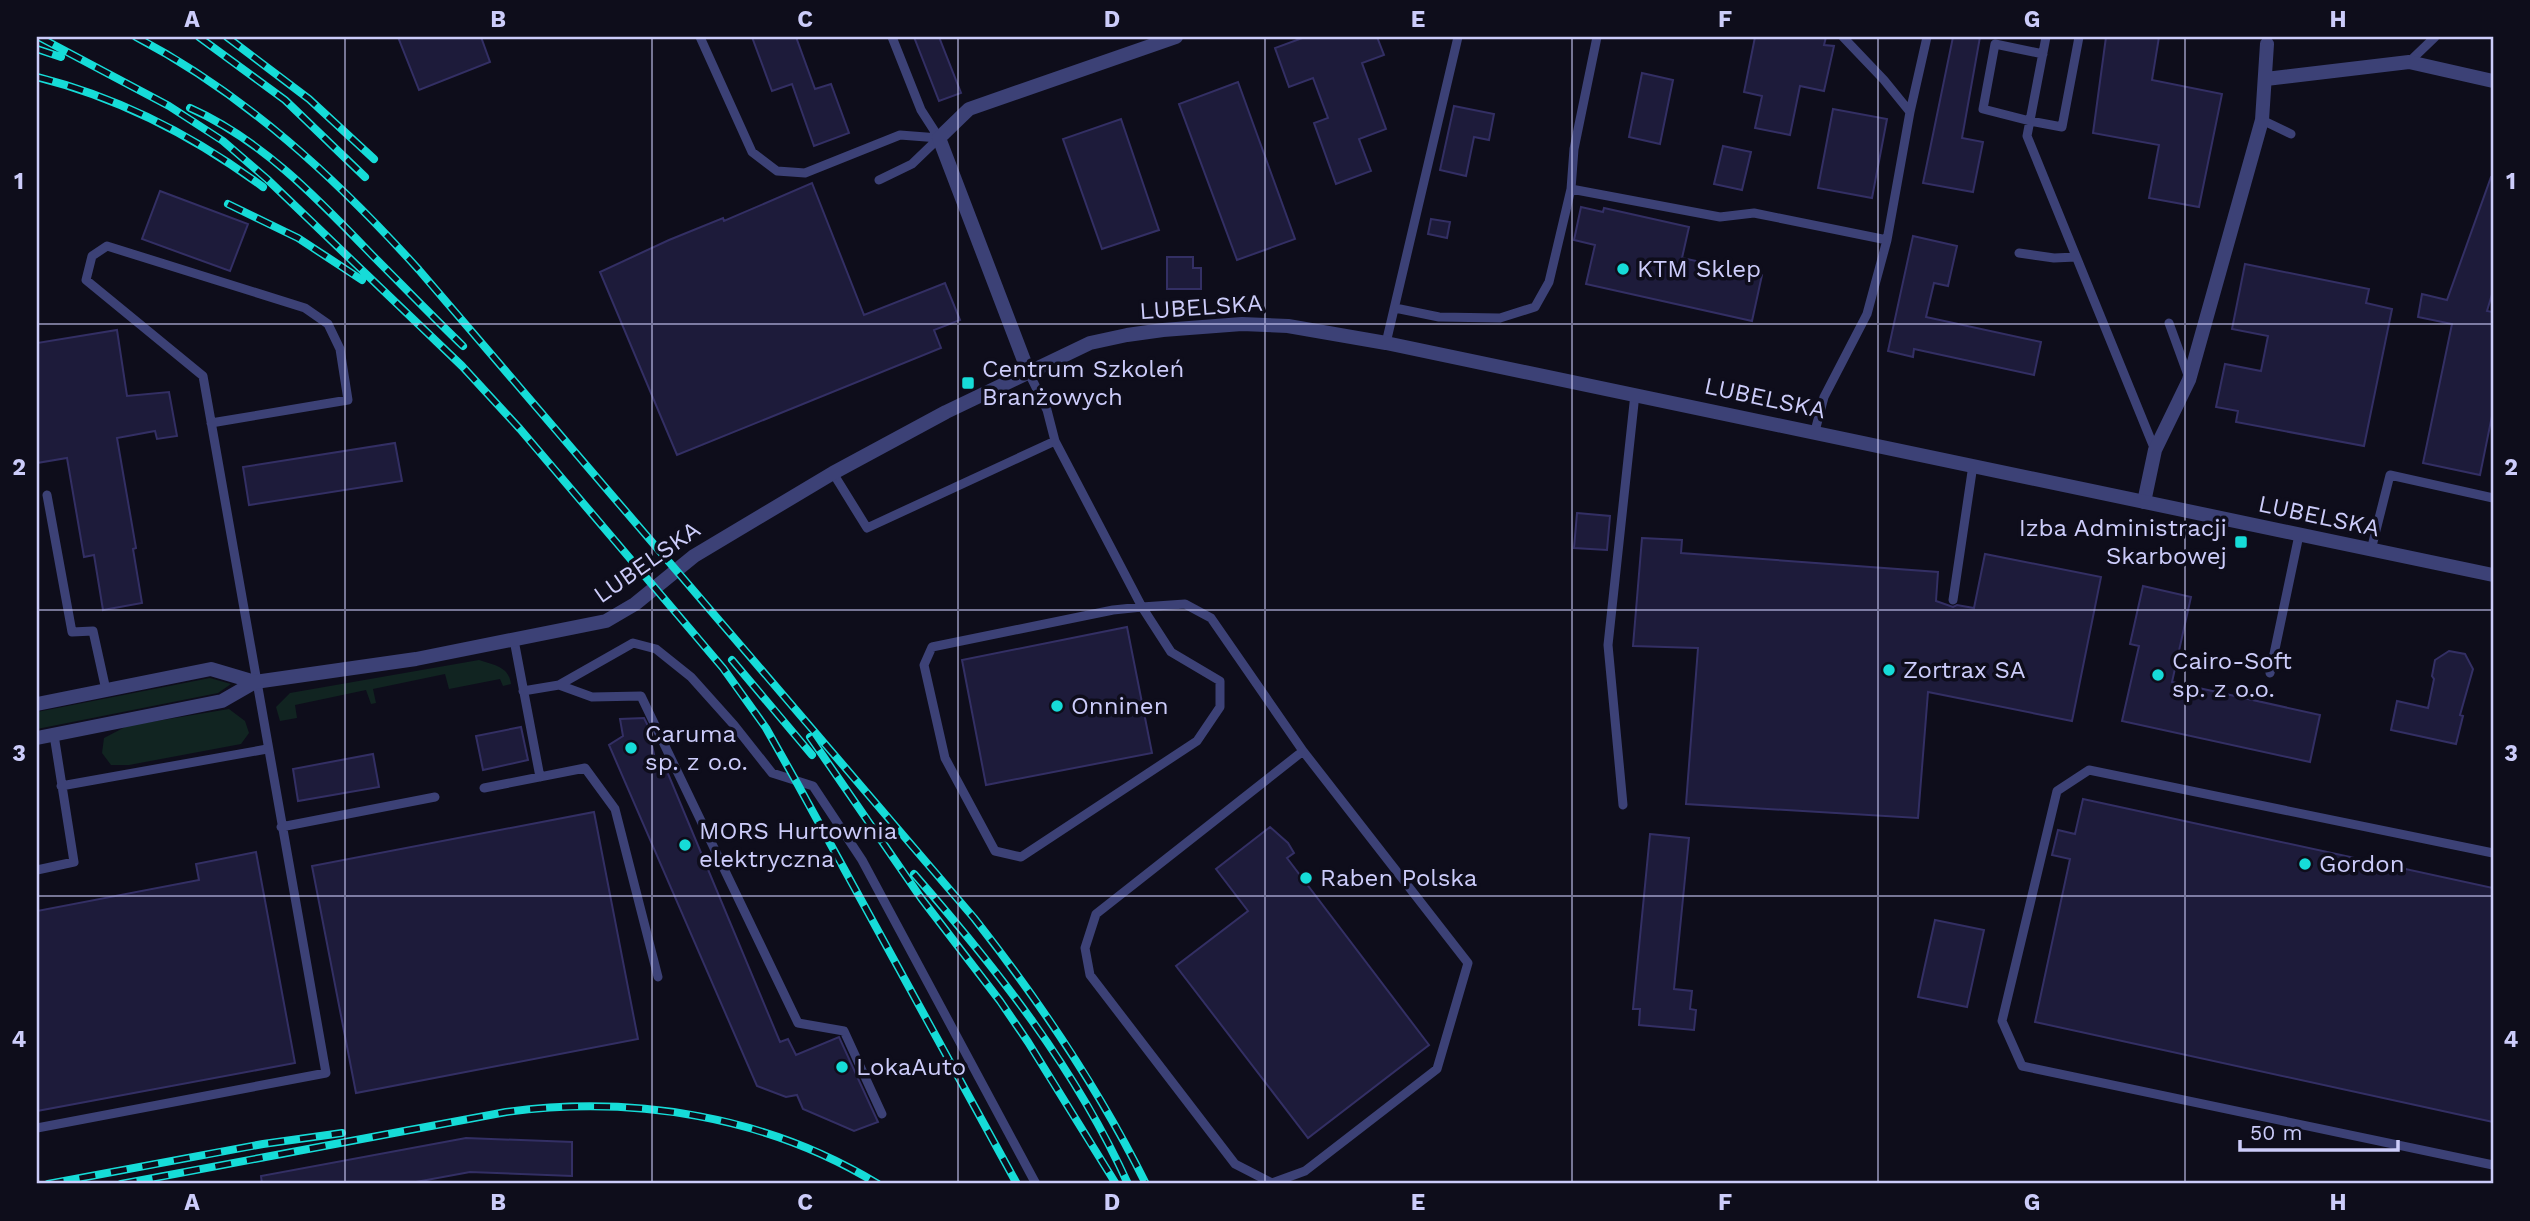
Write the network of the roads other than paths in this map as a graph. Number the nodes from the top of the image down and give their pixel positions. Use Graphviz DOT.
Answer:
graph roads {
  1 [pos="700,37"];
  2 [pos="892,37"];
  3 [pos="1176,37"];
  4 [pos="1458,37"];
  5 [pos="1597,37"];
  6 [pos="1843,37"];
  7 [pos="1927,37"];
  8 [pos="2046,37"];
  9 [pos="2079,37"];
  10 [pos="2435,37"];
  11 [pos="2006,42"];
  12 [pos="2267,44"];
  13 [pos="2043,54"];
  14 [pos="2409,62"];
  15 [pos="2266,79"];
  16 [pos="2493,81"];
  17 [pos="1910,112"];
  18 [pos="2262,120"];
  19 [pos="2029,121"];
  20 [pos="2291,134"];
  21 [pos="939,138"];
  22 [pos="878,180"];
  23 [pos="1571,189"];
  24 [pos="1887,240"];
  25 [pos="2019,253"];
  26 [pos="2076,257"];
  27 [pos="1395,308"];
  28 [pos="2169,323"];
  29 [pos="1386,343"];
  30 [pos="1028,371"];
  31 [pos="2189,380"];
  32 [pos="1635,394"];
  33 [pos="211,423"];
  34 [pos="1815,431"];
  35 [pos="1055,441"];
  36 [pos="2155,450"];
  37 [pos="1973,465"];
  38 [pos="833,473"];
  39 [pos="47,495"];
  40 [pos="2493,498"];
  41 [pos="2144,502"];
  42 [pos="2299,535"];
  43 [pos="2371,550"];
  44 [pos="2493,575"];
  45 [pos="1953,600"];
  46 [pos="1142,607"];
  47 [pos="514,640"];
  48 [pos="2270,673"];
  49 [pos="255,682"];
  50 [pos="559,685"];
  51 [pos="106,690"];
  52 [pos="523,691"];
  53 [pos="37,704"];
  54 [pos="54,735"];
  55 [pos="37,738"];
  56 [pos="267,749"];
  57 [pos="1303,751"];
  58 [pos="540,777"];
  59 [pos="61,786"];
  60 [pos="484,788"];
  61 [pos="435,797"];
  62 [pos="1623,805"];
  63 [pos="281,827"];
  64 [pos="2493,853"];
  65 [pos="37,870"];
  66 [pos="658,977"];
  67 [pos="882,1114"];
  68 [pos="37,1128"];
  69 [pos="2493,1165"];
  70 [pos="1036,1184"];
  1 -- 21 [label="lane"];
  2 -- 21 [label="lane"];
  3 -- 21 [label="street"];
  4 -- 27 [label="lane"];
  5 -- 23 [label="lane"];
  6 -- 17 [label="lane"];
  7 -- 17 [label="lane"];
  8 -- 13 [label="lane"];
  9 -- 19 [label="lane"];
  10 -- 14 [label="lane"];
  11 -- 13 [label="lane"];
  11 -- 19 [label="lane"];
  12 -- 15 [label="street"];
  13 -- 19 [label="lane"];
  14 -- 15 [label="street"];
  14 -- 16 [label="street"];
  15 -- 18 [label="street"];
  17 -- 24 [label="lane"];
  18 -- 20 [label="lane"];
  18 -- 31 [label="street"];
  19 -- 26 [label="lane"];
  21 -- 22 [label="lane"];
  21 -- 30 [label="street"];
  23 -- 24 [label="lane"];
  23 -- 27 [label="lane"];
  24 -- 34 [label="lane"];
  25 -- 26 [label="lane"];
  26 -- 36 [label="lane"];
  27 -- 29 [label="lane"];
  28 -- 31 [label="lane"];
  29 -- 30 [label="street, LUBELSKA"];
  29 -- 32 [label="street, LUBELSKA"];
  30 -- 35 [label="lane"];
  30 -- 38 [label="street, LUBELSKA"];
  31 -- 36 [label="street"];
  32 -- 34 [label="street, LUBELSKA"];
  32 -- 62 [label="lane"];
  33 -- 33 [label="lane"];
  33 -- 49 [label="lane"];
  34 -- 37 [label="street, LUBELSKA"];
  35 -- 38 [label="lane"];
  35 -- 46 [label="lane"];
  36 -- 41 [label="street"];
  37 -- 41 [label="street, LUBELSKA"];
  37 -- 45 [label="lane"];
  38 -- 47 [label="street, LUBELSKA"];
  39 -- 51 [label="lane"];
  40 -- 43 [label="lane"];
  41 -- 42 [label="street, LUBELSKA"];
  42 -- 43 [label="street, LUBELSKA"];
  42 -- 48 [label="lane"];
  43 -- 44 [label="street, LUBELSKA"];
  46 -- 46 [label="lane"];
  46 -- 57 [label="lane"];
  47 -- 49 [label="street, LUBELSKA"];
  47 -- 52 [label="lane"];
  49 -- 51 [label="street, LUBELSKA"];
  49 -- 54 [label="street, LUBELSKA"];
  49 -- 56 [label="lane"];
  50 -- 52 [label="lane"];
  50 -- 67 [label="lane"];
  50 -- 70 [label="lane"];
  51 -- 53 [label="street, LUBELSKA"];
  52 -- 58 [label="lane"];
  54 -- 55 [label="street, LUBELSKA"];
  54 -- 59 [label="lane"];
  56 -- 59 [label="lane"];
  56 -- 63 [label="lane"];
  57 -- 57 [label="lane"];
  58 -- 60 [label="lane"];
  58 -- 66 [label="lane"];
  59 -- 65 [label="lane"];
  61 -- 63 [label="lane"];
  63 -- 68 [label="lane"];
  64 -- 69 [label="lane"];
}
